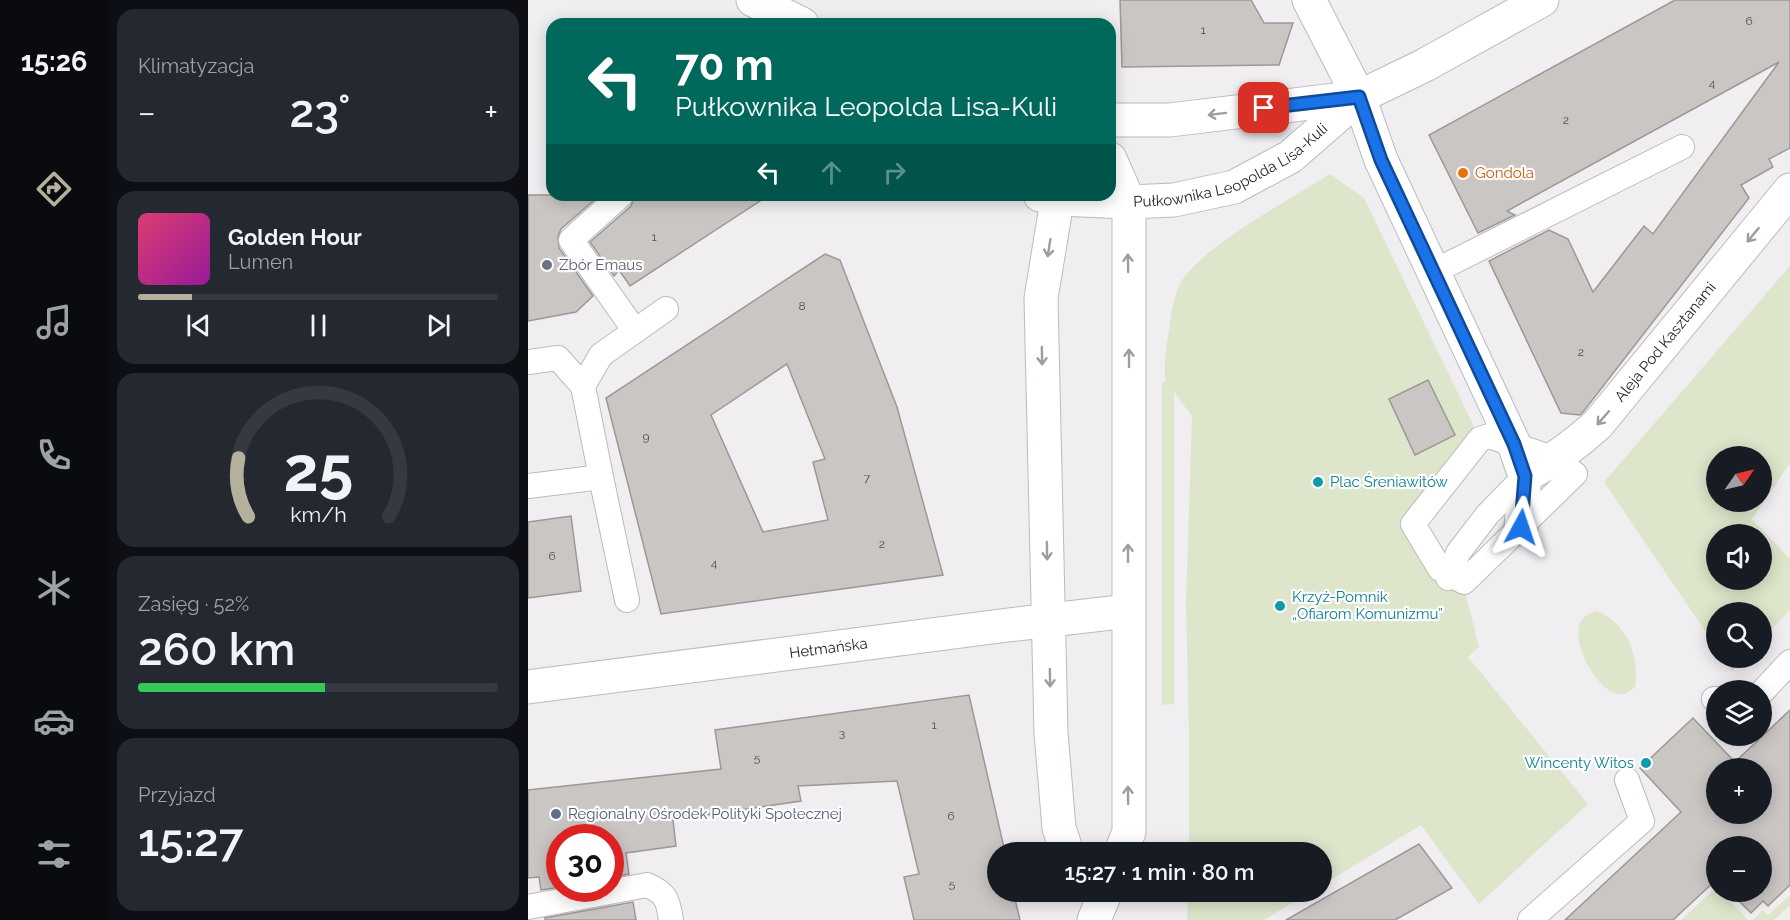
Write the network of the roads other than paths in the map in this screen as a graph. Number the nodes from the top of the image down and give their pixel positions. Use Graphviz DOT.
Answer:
graph roads {
  1 [pos="752,0"];
  2 [pos="1309,0"];
  3 [pos="1542,0"];
  4 [pos="768,18"];
  5 [pos="790,18"];
  6 [pos="1359,97"];
  7 [pos="1116,120"];
  8 [pos="1682,147"];
  9 [pos="1116,173"];
  10 [pos="1790,190"];
  11 [pos="614,201"];
  12 [pos="1060,201"];
  13 [pos="1111,201"];
  14 [pos="1128,202"];
  15 [pos="1433,272"];
  16 [pos="666,309"];
  17 [pos="635,331"];
  18 [pos="528,362"];
  19 [pos="584,386"];
  20 [pos="1514,444"];
  21 [pos="1555,459"];
  22 [pos="1525,476"];
  23 [pos="601,477"];
  24 [pos="528,486"];
  25 [pos="1521,527"];
  26 [pos="1449,576"];
  27 [pos="627,600"];
  28 [pos="1128,611"];
  29 [pos="1049,620"];
  30 [pos="1790,662"];
  31 [pos="1772,681"];
  32 [pos="528,687"];
  33 [pos="1627,780"];
  34 [pos="1064,842"];
  35 [pos="1125,842"];
  36 [pos="1082,902"];
  37 [pos="1101,902"];
  38 [pos="528,907"];
  39 [pos="671,920"];
  40 [pos="1088,920"];
  41 [pos="1094,920"];
  42 [pos="1530,920"];
  1 -- 4 [label="main road"];
  1 -- 5 [label="main road"];
  2 -- 6 [label="main road"];
  3 -- 6 [label="main road, Pułkownika Leopolda Lisa-Kuli"];
  6 -- 7 [label="main road, Pułkownika Leopolda Lisa-Kuli, one-way"];
  6 -- 14 [label="main road, Pułkownika Leopolda Lisa-Kuli"];
  6 -- 15 [label="main road"];
  8 -- 15 [label="lane"];
  9 -- 14 [label="main road"];
  10 -- 21 [label="main road, Aleja Pod Kasztanami, one-way"];
  11 -- 17 [label="lane"];
  12 -- 29 [label="main road, one-way"];
  13 -- 14 [label="main road, Pułkownika Leopolda Lisa-Kuli"];
  28 -- 14 [label="main road, one-way"];
  15 -- 20 [label="main road"];
  16 -- 17 [label="lane"];
  17 -- 19 [label="lane"];
  18 -- 19 [label="lane"];
  19 -- 23 [label="lane"];
  20 -- 21 [label="lane"];
  20 -- 22 [label="main road"];
  20 -- 26 [label="lane"];
  21 -- 22 [label="main road, Aleja Pod Kasztanami"];
  21 -- 25 [label="lane"];
  22 -- 25 [label="main road"];
  22 -- 26 [label="lane"];
  23 -- 24 [label="lane"];
  23 -- 27 [label="lane"];
  25 -- 26 [label="lane"];
  28 -- 29 [label="main road, Hetmańska"];
  35 -- 28 [label="main road, one-way"];
  29 -- 32 [label="main road, Hetmańska"];
  29 -- 34 [label="main road, one-way"];
  30 -- 31 [label="lane"];
  33 -- 42 [label="lane"];
  36 -- 40 [label="main road"];
  37 -- 41 [label="main road"];
  38 -- 39 [label="lane"];
}
